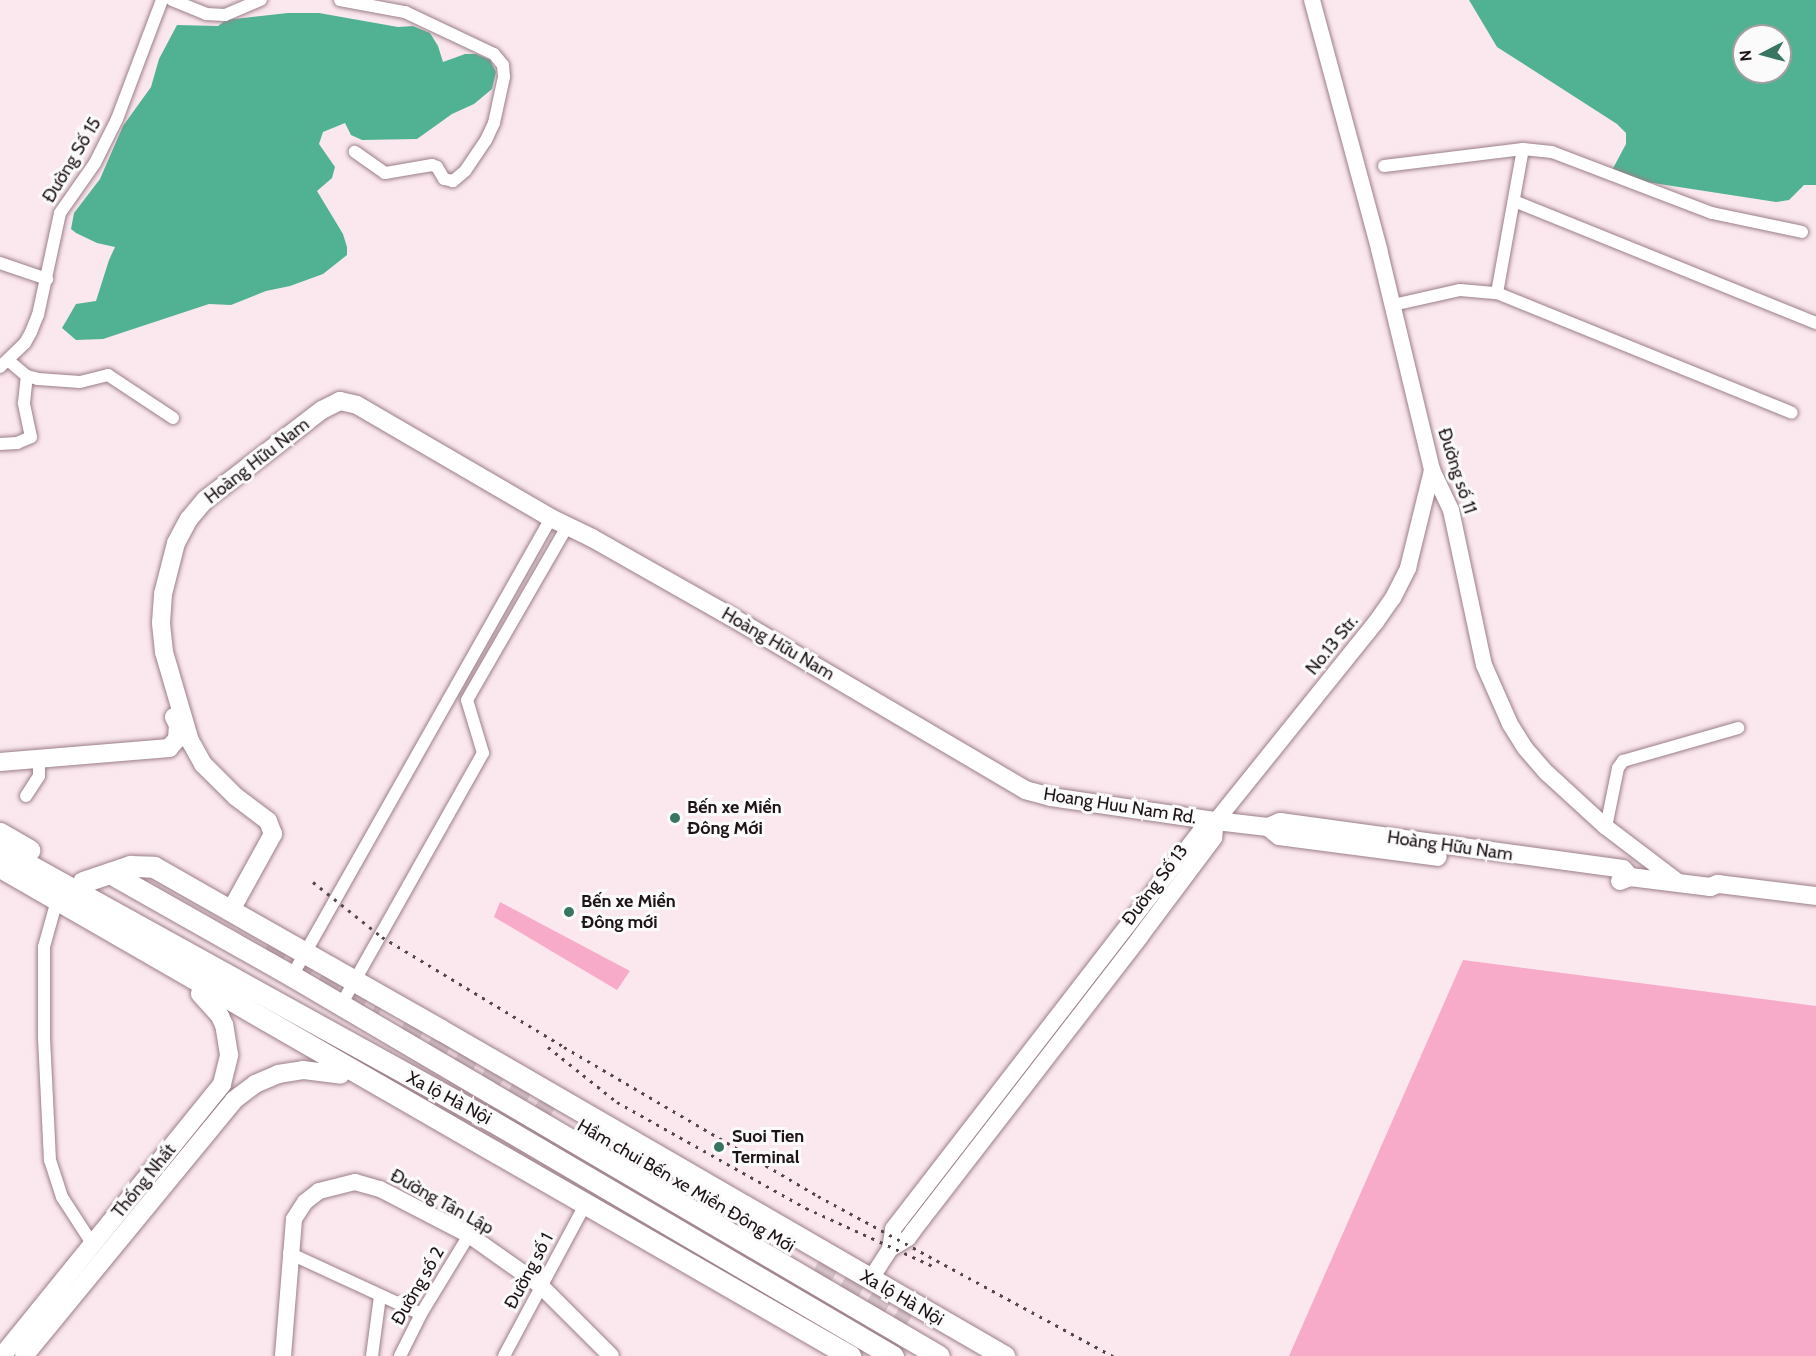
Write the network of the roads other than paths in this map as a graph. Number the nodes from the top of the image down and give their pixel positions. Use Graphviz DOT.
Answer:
graph roads {
  1 [pos="162,0"];
  2 [pos="172,0"];
  3 [pos="261,0"];
  4 [pos="340,0"];
  5 [pos="1312,0"];
  6 [pos="367,2"];
  7 [pos="1523,149"];
  8 [pos="355,152"];
  9 [pos="1384,166"];
  10 [pos="1514,201"];
  11 [pos="1802,232"];
  12 [pos="0,263"];
  13 [pos="47,279"];
  14 [pos="1497,293"];
  15 [pos="1392,305"];
  16 [pos="1816,323"];
  17 [pos="4,364"];
  18 [pos="27,376"];
  19 [pos="1792,413"];
  20 [pos="173,418"];
  21 [pos="0,444"];
  22 [pos="1432,470"];
  23 [pos="559,523"];
  24 [pos="592,538"];
  25 [pos="1738,728"];
  26 [pos="39,758"];
  27 [pos="0,762"];
  28 [pos="26,796"];
  29 [pos="1216,820"];
  30 [pos="1606,827"];
  31 [pos="0,833"];
  32 [pos="0,849"];
  33 [pos="1638,850"];
  34 [pos="0,867"];
  35 [pos="120,869"];
  36 [pos="1630,877"];
  37 [pos="0,878"];
  38 [pos="1681,884"];
  39 [pos="1710,888"];
  40 [pos="67,896"];
  41 [pos="1816,896"];
  42 [pos="1816,907"];
  43 [pos="231,910"];
  44 [pos="267,945"];
  45 [pos="305,953"];
  46 [pos="291,976"];
  47 [pos="355,981"];
  48 [pos="200,994"];
  49 [pos="341,1005"];
  50 [pos="381,1010"];
  51 [pos="404,1023"];
  52 [pos="278,1033"];
  53 [pos="341,1075"];
  54 [pos="218,1105"];
  55 [pos="988,1106"];
  56 [pos="554,1110"];
  57 [pos="1002,1117"];
  58 [pos="443,1128"];
  59 [pos="584,1208"];
  60 [pos="468,1236"];
  61 [pos="93,1245"];
  62 [pos="890,1248"];
  63 [pos="289,1253"];
  64 [pos="818,1262"];
  65 [pos="870,1280"];
  66 [pos="540,1285"];
  67 [pos="380,1296"];
  68 [pos="854,1305"];
  69 [pos="421,1314"];
  70 [pos="911,1316"];
  71 [pos="842,1325"];
  72 [pos="609,1355"];
  73 [pos="2,1356"];
  74 [pos="24,1356"];
  75 [pos="283,1356"];
  76 [pos="372,1356"];
  77 [pos="400,1356"];
  78 [pos="504,1356"];
  79 [pos="828,1356"];
  80 [pos="850,1356"];
  81 [pos="893,1356"];
  82 [pos="939,1356"];
  83 [pos="981,1356"];
  84 [pos="1004,1356"];
  1 -- 13 [label="street, Đường Số 15"];
  2 -- 3 [label="street"];
  4 -- 6 [label="street"];
  5 -- 15 [label="street, Đường số 11"];
  6 -- 8 [label="street"];
  7 -- 9 [label="street"];
  7 -- 10 [label="street"];
  7 -- 11 [label="street"];
  10 -- 14 [label="street"];
  10 -- 16 [label="street"];
  12 -- 13 [label="street"];
  13 -- 17 [label="street, Đường Số 15"];
  14 -- 15 [label="street"];
  14 -- 19 [label="street"];
  15 -- 22 [label="street, Đường số 11"];
  17 -- 18 [label="street"];
  18 -- 20 [label="street"];
  18 -- 21 [label="street"];
  22 -- 29 [label="street, No.13 Str."];
  22 -- 30 [label="street, Đường số 11"];
  23 -- 24 [label="main road, Hoàng Hữu Nam"];
  23 -- 43 [label="main road, Hoàng Hữu Nam"];
  23 -- 45 [label="street"];
  23 -- 47 [label="street"];
  24 -- 26 [label="main road, Hoàng Hữu Nam"];
  24 -- 29 [label="main road, Hoang Huu Nam Rd."];
  25 -- 30 [label="street"];
  26 -- 27 [label="main road, Hoàng Hữu Nam"];
  26 -- 28 [label="street"];
  29 -- 36 [label="main road, Hoàng Hữu Nam"];
  29 -- 55 [label="street, Đường Số 13"];
  29 -- 57 [label="street, Đường Số 13"];
  30 -- 33 [label="street, Đường số 11"];
  31 -- 40 [label="highway, Xa lộ Hà Nội"];
  32 -- 40 [label="highway, Xa lộ Hà Nội"];
  33 -- 36 [label="street"];
  33 -- 38 [label="street, Đường số 11"];
  34 -- 40 [label="highway, Xa lộ Hà Nội"];
  35 -- 40 [label="highway, Xa lộ Hà Nội"];
  35 -- 43 [label="highway, Xa lộ Hà Nội"];
  35 -- 44 [label="highway"];
  35 -- 46 [label="highway, Xa lộ Hà Nội"];
  36 -- 38 [label="main road, Hoàng Hữu Nam"];
  37 -- 40 [label="highway, Xa lộ Hà Nội"];
  38 -- 39 [label="main road, Hoàng Hữu Nam"];
  39 -- 41 [label="main road, Hoàng Hữu Nam"];
  39 -- 42 [label="main road, Hoàng Hữu Nam"];
  40 -- 48 [label="highway, Xa lộ Hà Nội"];
  40 -- 52 [label="highway, Xa lộ Hà Nội"];
  40 -- 61 [label="street"];
  40 -- 71 [label="highway, Xa lộ Hà Nội"];
  43 -- 45 [label="highway, Xa lộ Hà Nội"];
  45 -- 46 [label="street"];
  45 -- 47 [label="highway, Xa lộ Hà Nội"];
  46 -- 49 [label="highway, Xa lộ Hà Nội"];
  47 -- 49 [label="street"];
  47 -- 65 [label="highway, Xa lộ Hà Nội"];
  48 -- 52 [label="highway, Xa lộ Hà Nội"];
  48 -- 54 [label="main road, Thống Nhất"];
  49 -- 68 [label="highway, Xa lộ Hà Nội"];
  50 -- 51 [label="highway"];
  52 -- 53 [label="highway, Xa lộ Hà Nội"];
  52 -- 58 [label="highway, Xa lộ Hà Nội"];
  53 -- 54 [label="main road, Thống Nhất"];
  53 -- 58 [label="highway, Xa lộ Hà Nội"];
  54 -- 61 [label="main road, Thống Nhất"];
  54 -- 74 [label="main road, Thống Nhất"];
  55 -- 57 [label="street"];
  55 -- 62 [label="street, Đường Số 13"];
  56 -- 64 [label="highway, Hầm chui Bến xe Miền Đông Mới"];
  57 -- 62 [label="street, Đường Số 13"];
  58 -- 59 [label="highway, Xa lộ Hà Nội"];
  59 -- 66 [label="street, Đường số 1"];
  59 -- 79 [label="highway, Xa lộ Hà Nội"];
  59 -- 80 [label="highway, Xa lộ Hà Nội"];
  60 -- 63 [label="street, Đường Tân Lập"];
  60 -- 66 [label="street, Đường Tân Lập"];
  60 -- 69 [label="street, Đường số 2"];
  61 -- 73 [label="main road, Thống Nhất"];
  62 -- 65 [label="street, Đường Số 13"];
  63 -- 67 [label="street"];
  63 -- 75 [label="street, Đường Tân Lập"];
  65 -- 68 [label="highway"];
  65 -- 84 [label="highway, Xa lộ Hà Nội"];
  66 -- 72 [label="street, Đường Tân Lập"];
  66 -- 78 [label="street, Đường số 1"];
  67 -- 69 [label="street"];
  67 -- 76 [label="street"];
  68 -- 71 [label="highway"];
  68 -- 82 [label="highway, Xa lộ Hà Nội"];
  69 -- 77 [label="street, Đường số 2"];
  70 -- 83 [label="highway"];
  71 -- 81 [label="highway, Xa lộ Hà Nội"];
}
